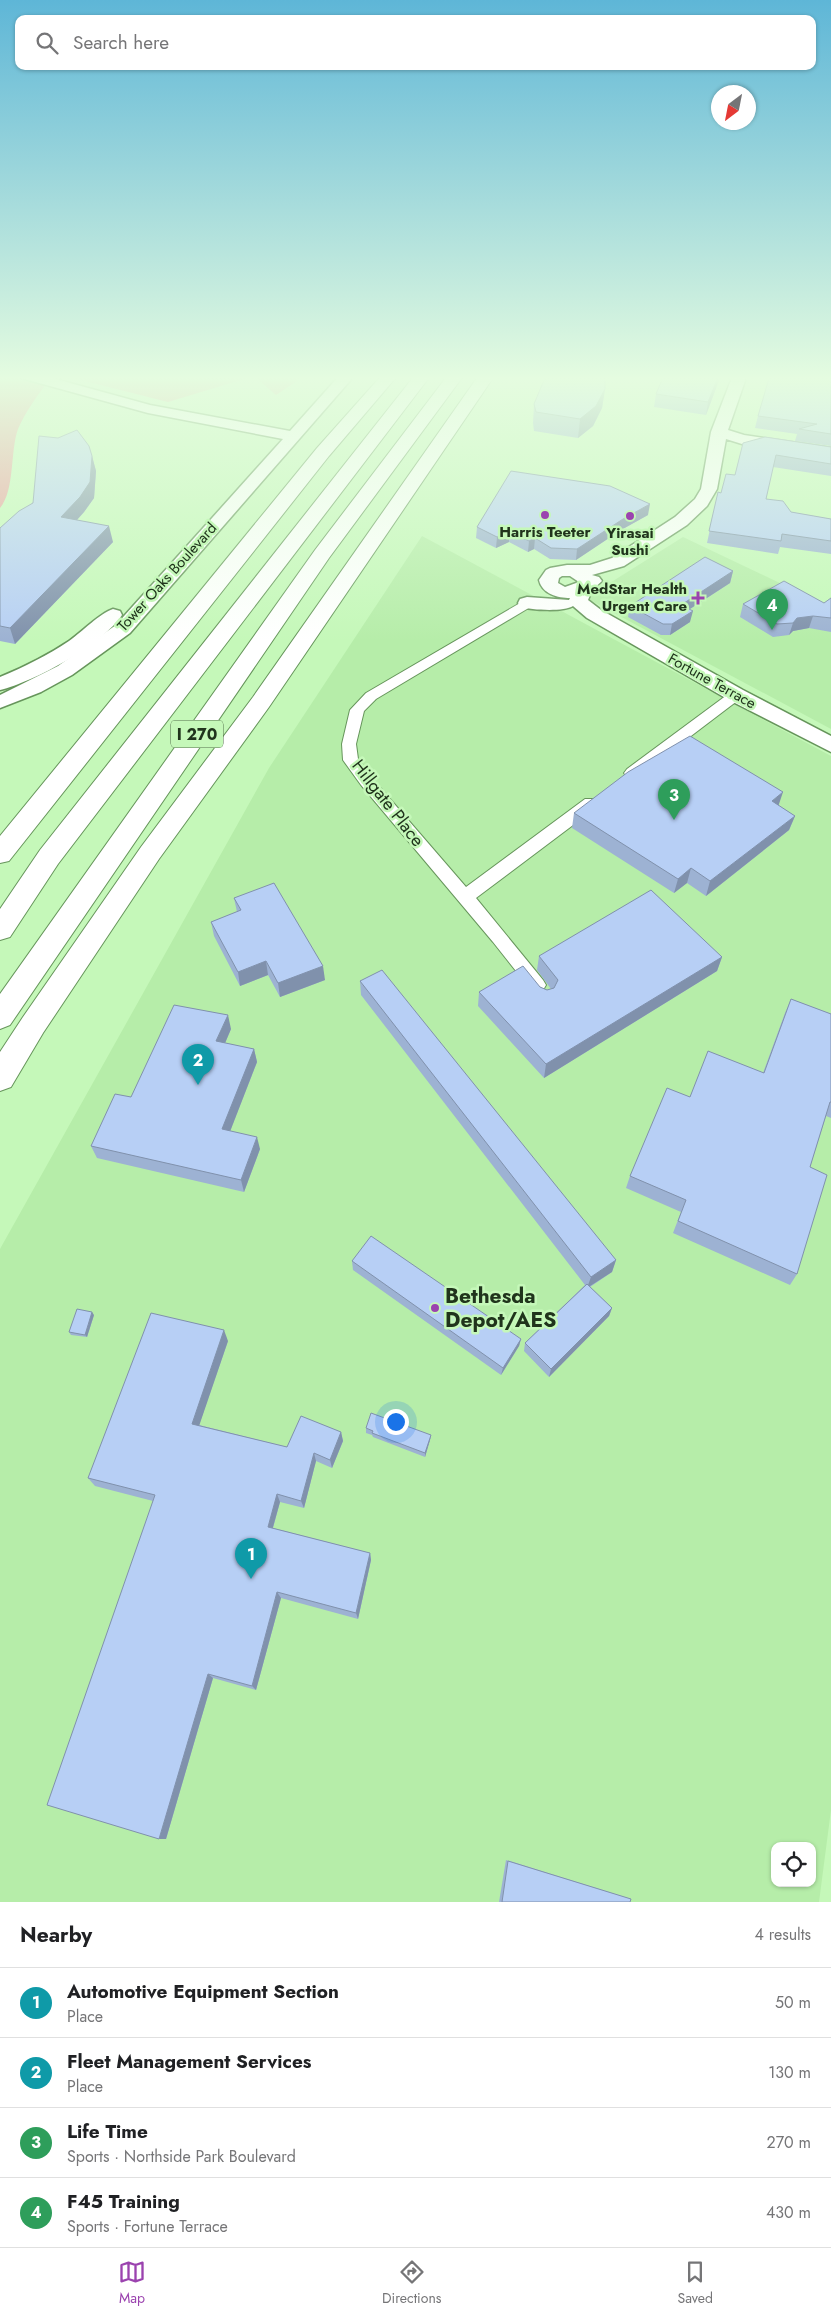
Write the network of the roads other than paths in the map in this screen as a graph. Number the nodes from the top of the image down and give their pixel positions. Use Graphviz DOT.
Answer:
graph roads {
  1 [pos="256,464"];
  2 [pos="260,464"];
  3 [pos="314,464"];
  4 [pos="345,464"];
  5 [pos="354,464"];
  6 [pos="390,464"];
  7 [pos="399,464"];
  8 [pos="426,464"];
  9 [pos="713,464"];
  10 [pos="618,562"];
  11 [pos="574,571"];
  12 [pos="144,580"];
  13 [pos="584,588"];
  14 [pos="557,593"];
  15 [pos="124,602"];
  16 [pos="527,603"];
  17 [pos="594,614"];
  18 [pos="157,659"];
  19 [pos="0,684"];
  20 [pos="736,695"];
  21 [pos="0,702"];
  22 [pos="261,702"];
  23 [pos="831,745"];
  24 [pos="617,784"];
  25 [pos="602,795"];
  26 [pos="0,854"];
  27 [pos="465,897"];
  28 [pos="0,930"];
  29 [pos="545,995"];
  30 [pos="0,1017"];
  31 [pos="0,1078"];
  1 -- 12 [label="street, Tower Oaks Boulevard"];
  2 -- 21 [label="street, Tower Oaks Boulevard"];
  3 -- 18 [label="highway"];
  4 -- 18 [label="highway"];
  5 -- 28 [label="highway, I 270"];
  6 -- 30 [label="highway, I 270"];
  7 -- 22 [label="highway"];
  8 -- 22 [label="highway, I 270"];
  9 -- 10 [label="street"];
  10 -- 11 [label="street"];
  10 -- 13 [label="street"];
  11 -- 13 [label="street"];
  11 -- 14 [label="street"];
  13 -- 14 [label="street"];
  13 -- 17 [label="street, Fortune Terrace"];
  14 -- 16 [label="street"];
  14 -- 16 [label="street"];
  14 -- 17 [label="street, Fortune Terrace"];
  15 -- 19 [label="street, Tower Oaks Boulevard"];
  16 -- 27 [label="street, Hillgate Place"];
  17 -- 20 [label="street, Fortune Terrace"];
  18 -- 26 [label="highway"];
  20 -- 23 [label="street, Fortune Terrace"];
  20 -- 24 [label="street"];
  22 -- 31 [label="highway, I 270"];
  25 -- 27 [label="street"];
  27 -- 29 [label="street, Hillgate Place"];
}
